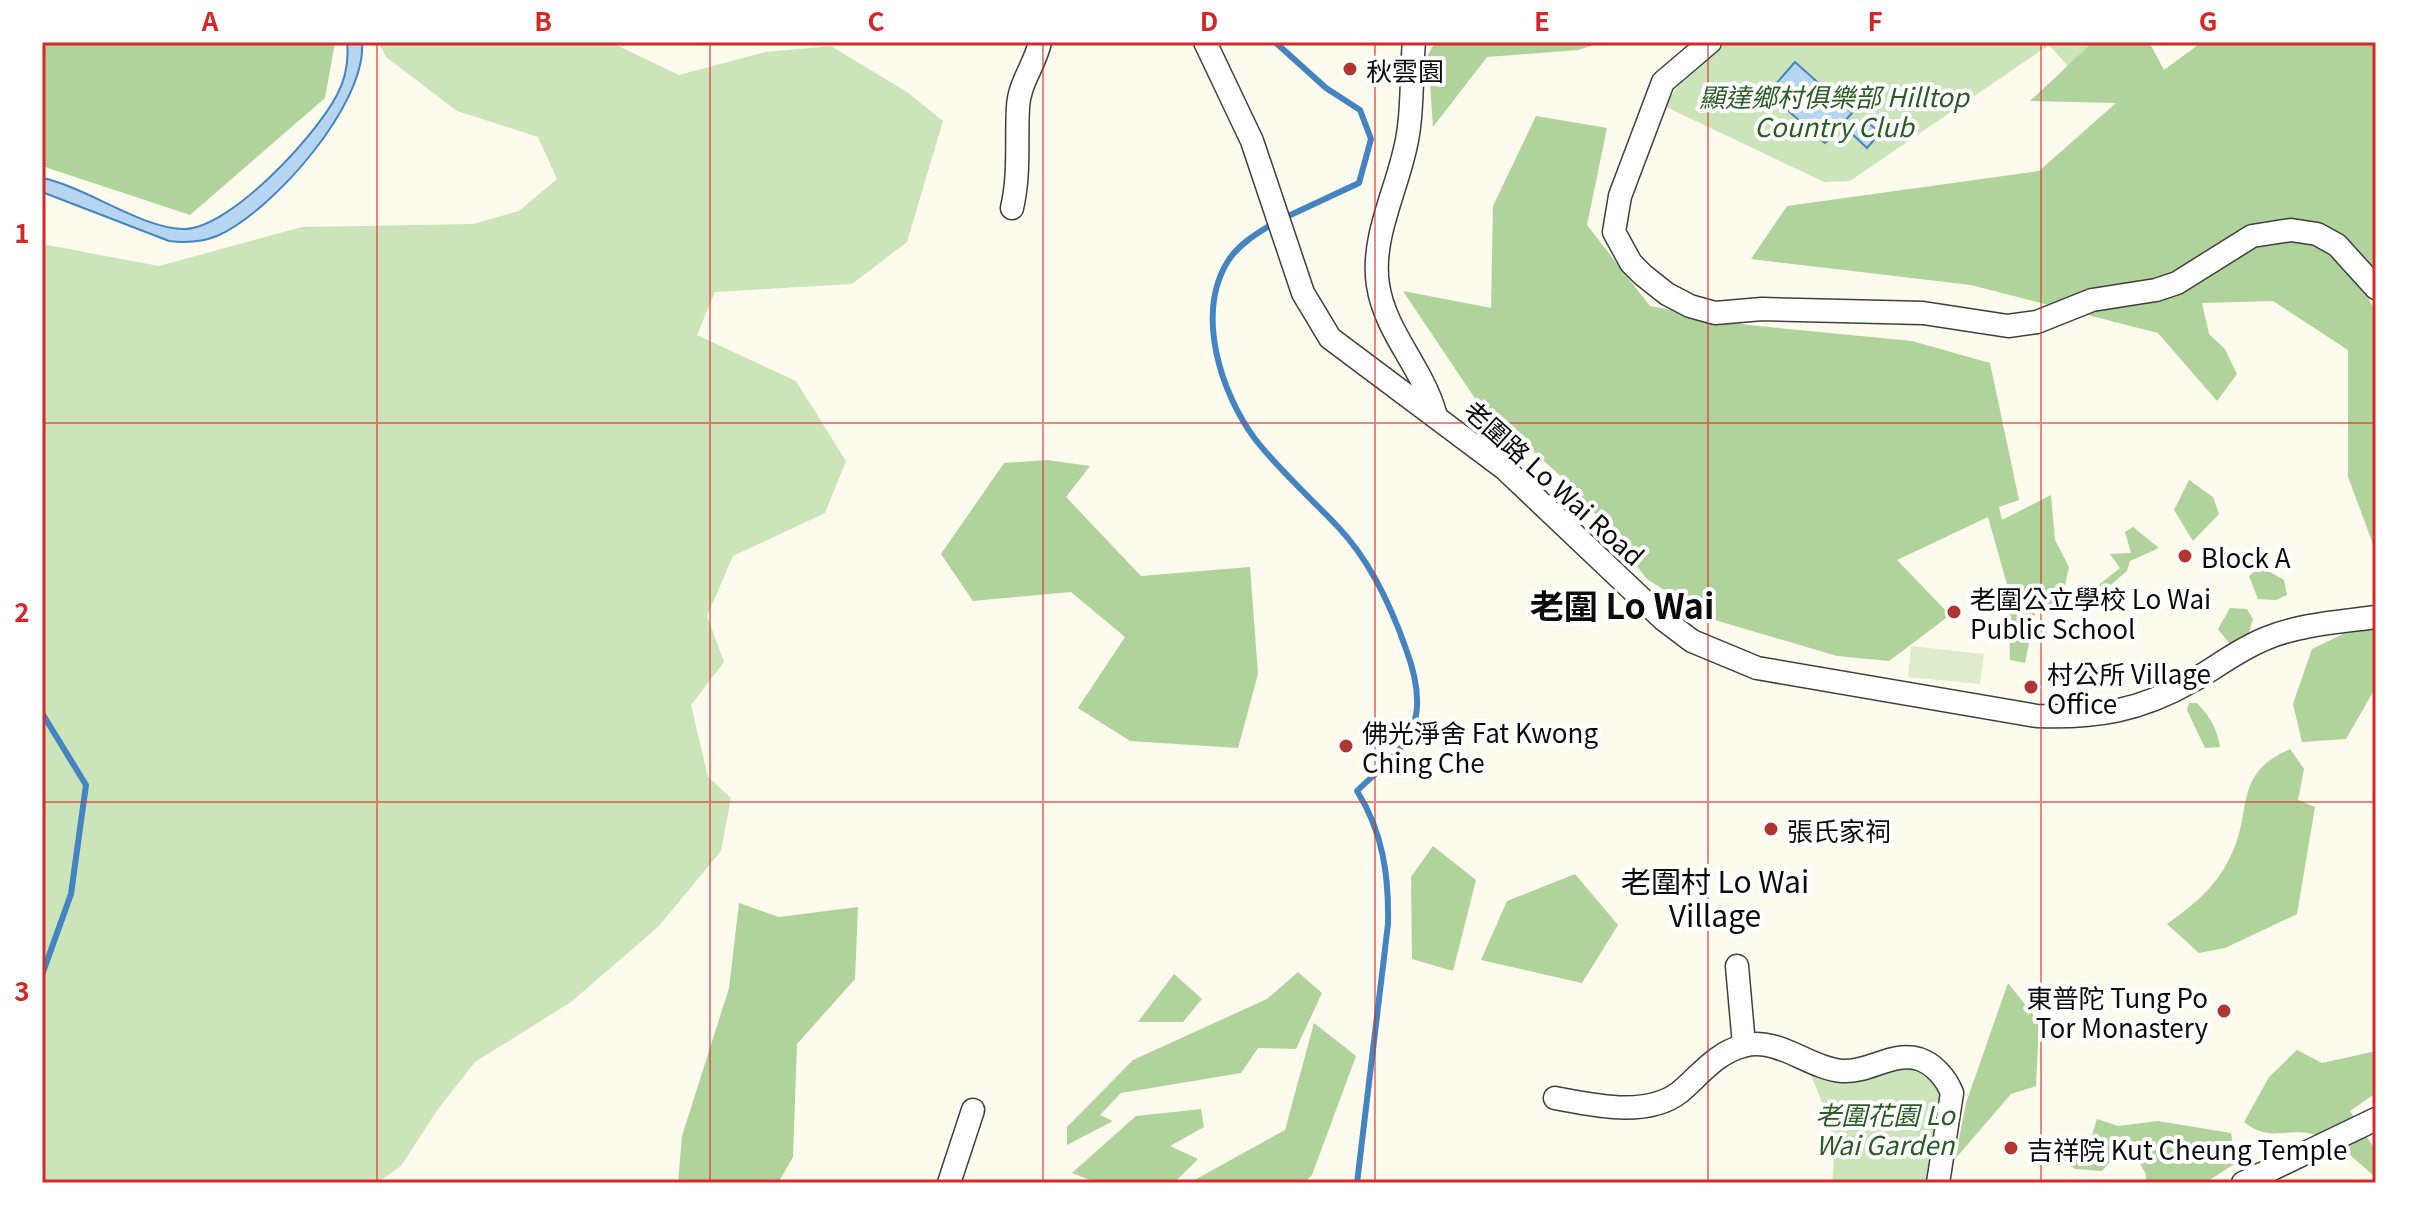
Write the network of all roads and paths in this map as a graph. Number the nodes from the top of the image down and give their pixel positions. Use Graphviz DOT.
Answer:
graph roads {
  1 [pos="1040,42"];
  2 [pos="1205,42"];
  3 [pos="1414,42"];
  4 [pos="1710,42"];
  5 [pos="1012,208"];
  6 [pos="2376,288"];
  7 [pos="1435,413"];
  8 [pos="2376,617"];
  9 [pos="1737,966"];
  10 [pos="1744,1045"];
  11 [pos="1555,1098"];
  12 [pos="973,1110"];
  13 [pos="2376,1119"];
  14 [pos="949,1183"];
  15 [pos="1938,1183"];
  16 [pos="2243,1183"];
  1 -- 5 [label="street"];
  2 -- 7 [label="street, 老圍路 Lo Wai Road"];
  3 -- 7 [label="street"];
  4 -- 6 [label="street"];
  7 -- 8 [label="street, 老圍路 Lo Wai Road"];
  9 -- 10 [label="street"];
  10 -- 11 [label="street"];
  10 -- 15 [label="street"];
  12 -- 14 [label="street"];
  13 -- 16 [label="street"];
}
